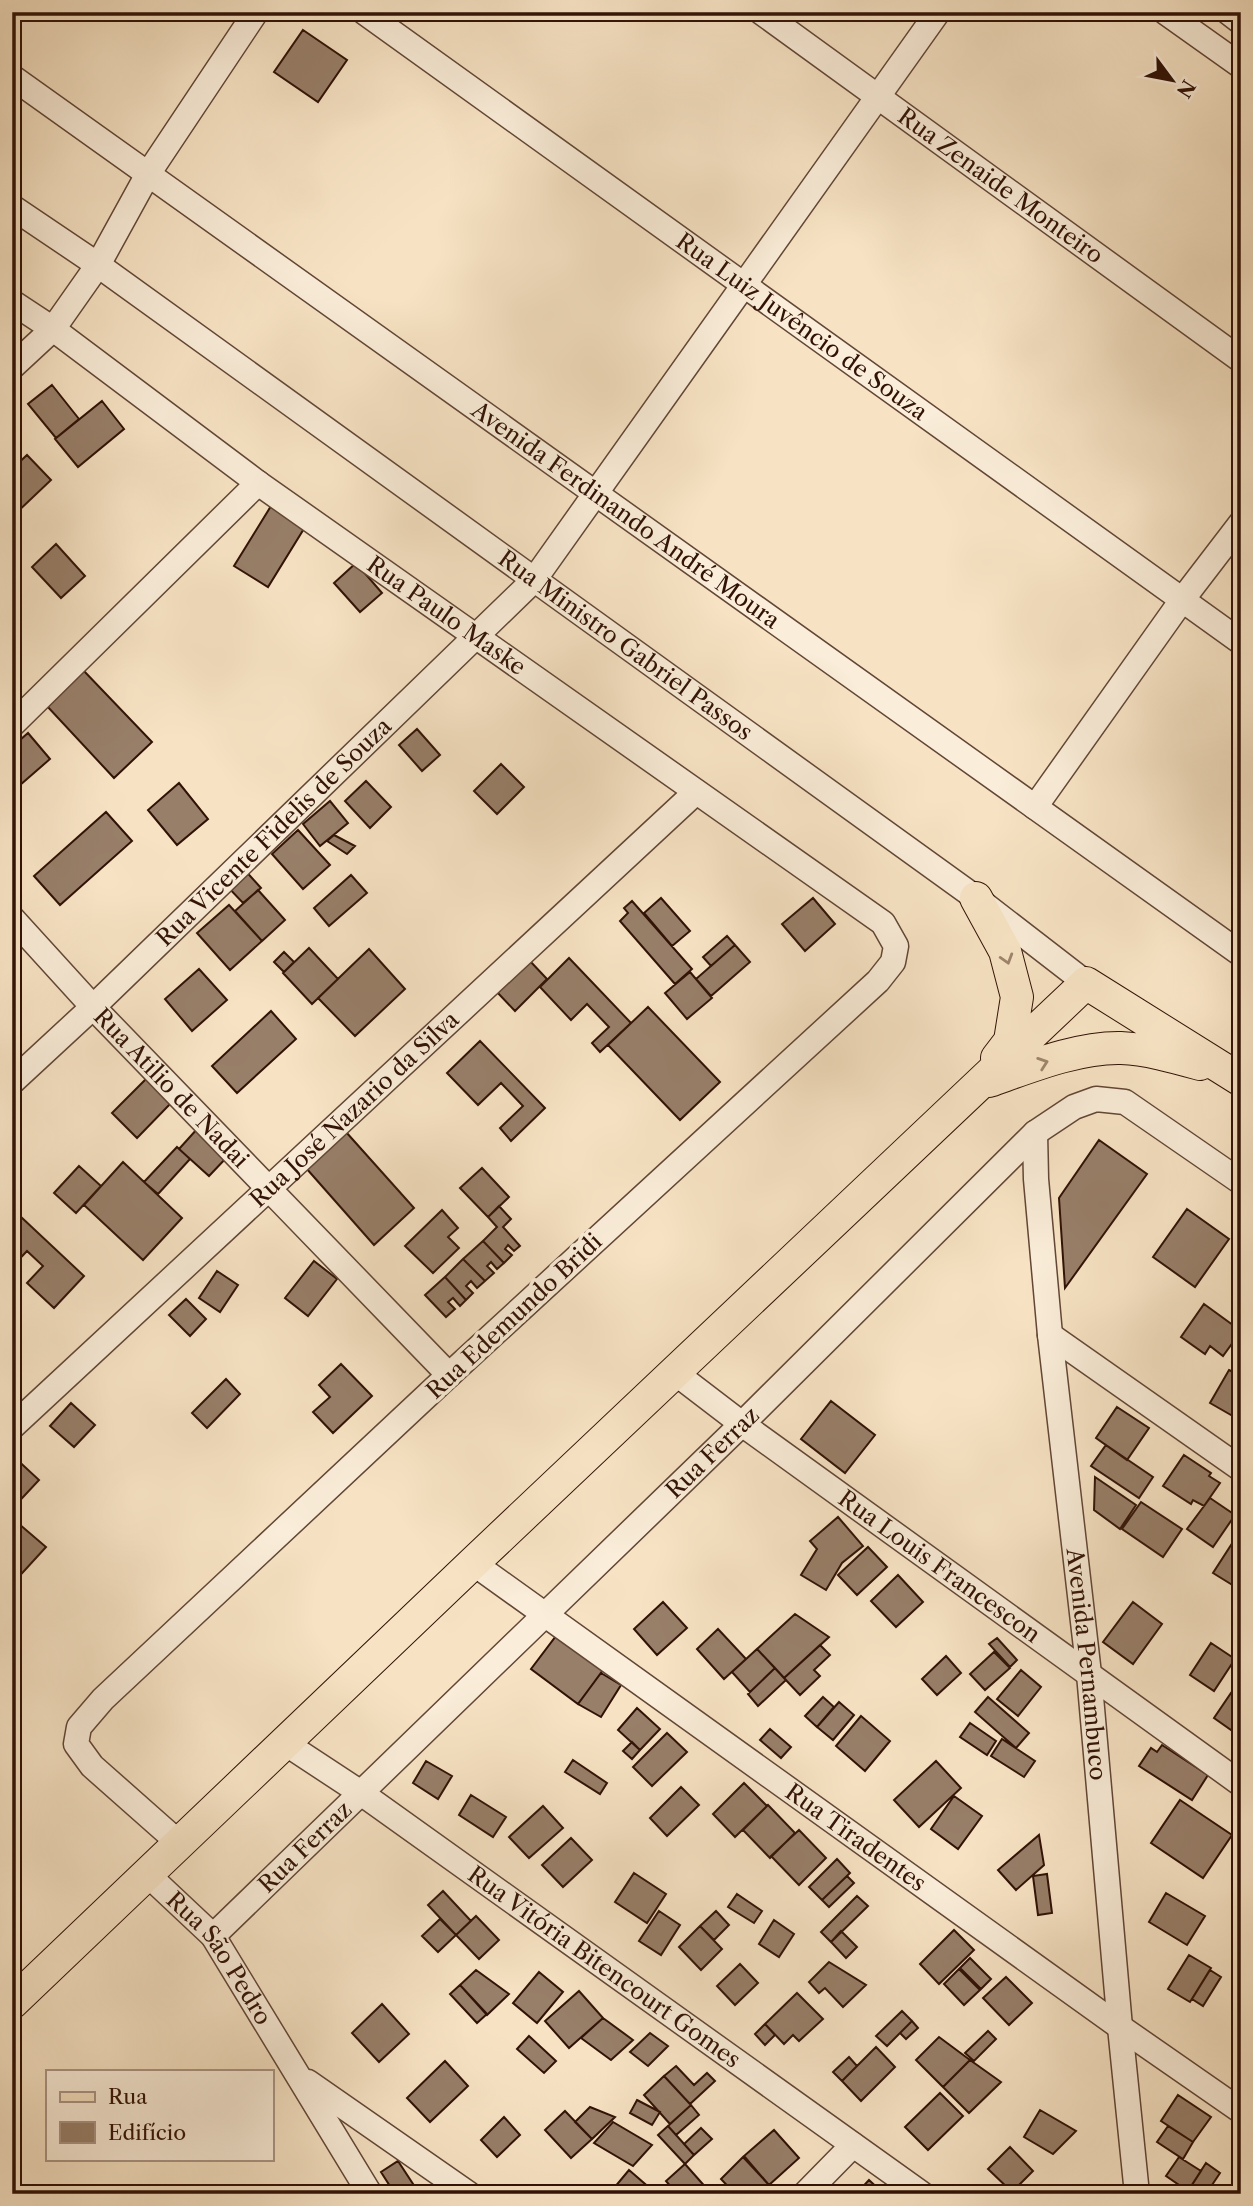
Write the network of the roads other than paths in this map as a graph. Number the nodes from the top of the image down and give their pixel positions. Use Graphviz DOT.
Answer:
graph roads {
  1 [pos="256,12"];
  2 [pos="364,12"];
  3 [pos="761,12"];
  4 [pos="938,12"];
  5 [pos="1165,12"];
  6 [pos="1228,12"];
  7 [pos="1241,22"];
  8 [pos="1241,66"];
  9 [pos="12,77"];
  10 [pos="878,96"];
  11 [pos="148,174"];
  12 [pos="12,207"];
  13 [pos="98,265"];
  14 [pos="744,285"];
  15 [pos="12,302"];
  16 [pos="53,329"];
  17 [pos="1241,359"];
  18 [pos="12,367"];
  19 [pos="258,483"];
  20 [pos="596,494"];
  21 [pos="1241,523"];
  22 [pos="534,580"];
  23 [pos="1182,600"];
  24 [pos="477,637"];
  25 [pos="1241,642"];
  26 [pos="12,725"];
  27 [pos="696,792"];
  28 [pos="1035,807"];
  29 [pos="976,898"];
  30 [pos="12,918"];
  31 [pos="883,923"];
  32 [pos="1241,954"];
  33 [pos="1086,983"];
  34 [pos="93,1007"];
  35 [pos="1236,1076"];
  36 [pos="12,1082"];
  37 [pos="978,1085"];
  38 [pos="1035,1133"];
  39 [pos="1241,1182"];
  40 [pos="269,1188"];
  41 [pos="1050,1335"];
  42 [pos="674,1373"];
  43 [pos="449,1375"];
  44 [pos="741,1424"];
  45 [pos="12,1427"];
  46 [pos="1241,1469"];
  47 [pos="473,1563"];
  48 [pos="544,1615"];
  49 [pos="1089,1674"];
  50 [pos="285,1743"];
  51 [pos="1241,1784"];
  52 [pos="361,1793"];
  53 [pos="179,1843"];
  54 [pos="147,1874"];
  55 [pos="213,1936"];
  56 [pos="12,2003"];
  57 [pos="1120,2027"];
  58 [pos="302,2078"];
  59 [pos="1241,2110"];
  60 [pos="853,2145"];
  61 [pos="370,2194"];
  62 [pos="469,2194"];
  63 [pos="805,2194"];
  64 [pos="922,2194"];
  65 [pos="1137,2194"];
  1 -- 11 [label="street"];
  2 -- 14 [label="street, Rua Luiz Juvêncio de Souza"];
  3 -- 10 [label="street, Rua Zenaide Monteiro"];
  4 -- 10 [label="street, Rua Vicente Fidelis de Souza"];
  5 -- 8 [label="street"];
  6 -- 7 [label="street"];
  9 -- 11 [label="street, Avenida Ferdinando André Moura"];
  10 -- 14 [label="street, Rua Vicente Fidelis de Souza"];
  10 -- 17 [label="street, Rua Zenaide Monteiro"];
  11 -- 13 [label="street"];
  11 -- 20 [label="street, Avenida Ferdinando André Moura"];
  12 -- 13 [label="street, Rua Ministro Gabriel Passos"];
  13 -- 16 [label="street"];
  13 -- 22 [label="street, Rua Ministro Gabriel Passos"];
  14 -- 20 [label="street, Rua Vicente Fidelis de Souza"];
  14 -- 23 [label="street, Rua Luiz Juvêncio de Souza"];
  15 -- 16 [label="street, Rua Paulo Maske"];
  16 -- 18 [label="street"];
  16 -- 19 [label="street, Rua Paulo Maske"];
  19 -- 24 [label="street, Rua Paulo Maske"];
  19 -- 26 [label="street"];
  20 -- 22 [label="street, Rua Vicente Fidelis de Souza"];
  20 -- 28 [label="street, Avenida Ferdinando André Moura"];
  21 -- 23 [label="street"];
  22 -- 24 [label="street, Rua Vicente Fidelis de Souza"];
  22 -- 29 [label="street, Rua Ministro Gabriel Passos"];
  23 -- 25 [label="street, Rua Luiz Juvêncio de Souza"];
  23 -- 28 [label="street"];
  24 -- 27 [label="street, Rua Paulo Maske"];
  24 -- 34 [label="street, Rua Vicente Fidelis de Souza"];
  27 -- 31 [label="street, Rua Paulo Maske"];
  27 -- 40 [label="street, Rua José Nazario da Silva"];
  28 -- 32 [label="street, Avenida Ferdinando André Moura"];
  29 -- 33 [label="street, Rua Ministro Gabriel Passos"];
  29 -- 37 [label="main road, one-way"];
  30 -- 34 [label="street, Rua Atilio de Nadai"];
  31 -- 43 [label="street, Rua Edemundo Bridi"];
  33 -- 35 [label="main road, Rua Ministro Gabriel Passos"];
  33 -- 37 [label="main road"];
  34 -- 36 [label="street, Rua Vicente Fidelis de Souza"];
  34 -- 40 [label="street, Rua Atilio de Nadai"];
  37 -- 35 [label="main road, one-way"];
  37 -- 42 [label="main road"];
  38 -- 39 [label="street, Rua Ferraz"];
  38 -- 41 [label="street, Avenida Pernambuco"];
  38 -- 44 [label="street, Rua Ferraz"];
  40 -- 43 [label="street, Rua Atilio de Nadai"];
  40 -- 45 [label="street, Rua José Nazario da Silva"];
  41 -- 46 [label="street"];
  41 -- 49 [label="street, Avenida Pernambuco"];
  42 -- 44 [label="street, Rua Louis Francescon"];
  42 -- 47 [label="main road"];
  43 -- 53 [label="street, Rua Edemundo Bridi"];
  44 -- 48 [label="street, Rua Ferraz"];
  44 -- 49 [label="street, Rua Louis Francescon"];
  47 -- 48 [label="street, Rua Tiradentes"];
  47 -- 50 [label="main road"];
  48 -- 52 [label="street, Rua Ferraz"];
  48 -- 57 [label="street, Rua Tiradentes"];
  49 -- 51 [label="street, Rua Louis Francescon"];
  49 -- 57 [label="street, Avenida Pernambuco"];
  50 -- 52 [label="street, Rua Vitória Bitencourt Gomes"];
  50 -- 53 [label="main road"];
  52 -- 55 [label="street, Rua Ferraz"];
  52 -- 60 [label="street, Rua Vitória Bitencourt Gomes"];
  53 -- 54 [label="main road"];
  54 -- 55 [label="street, Rua São Pedro"];
  54 -- 56 [label="main road"];
  55 -- 58 [label="street, Rua São Pedro"];
  57 -- 59 [label="street, Rua Tiradentes"];
  57 -- 65 [label="street, Avenida Pernambuco"];
  58 -- 61 [label="street, Rua São Pedro"];
  58 -- 62 [label="street"];
  60 -- 63 [label="street"];
  60 -- 64 [label="street, Rua Vitória Bitencourt Gomes"];
}
